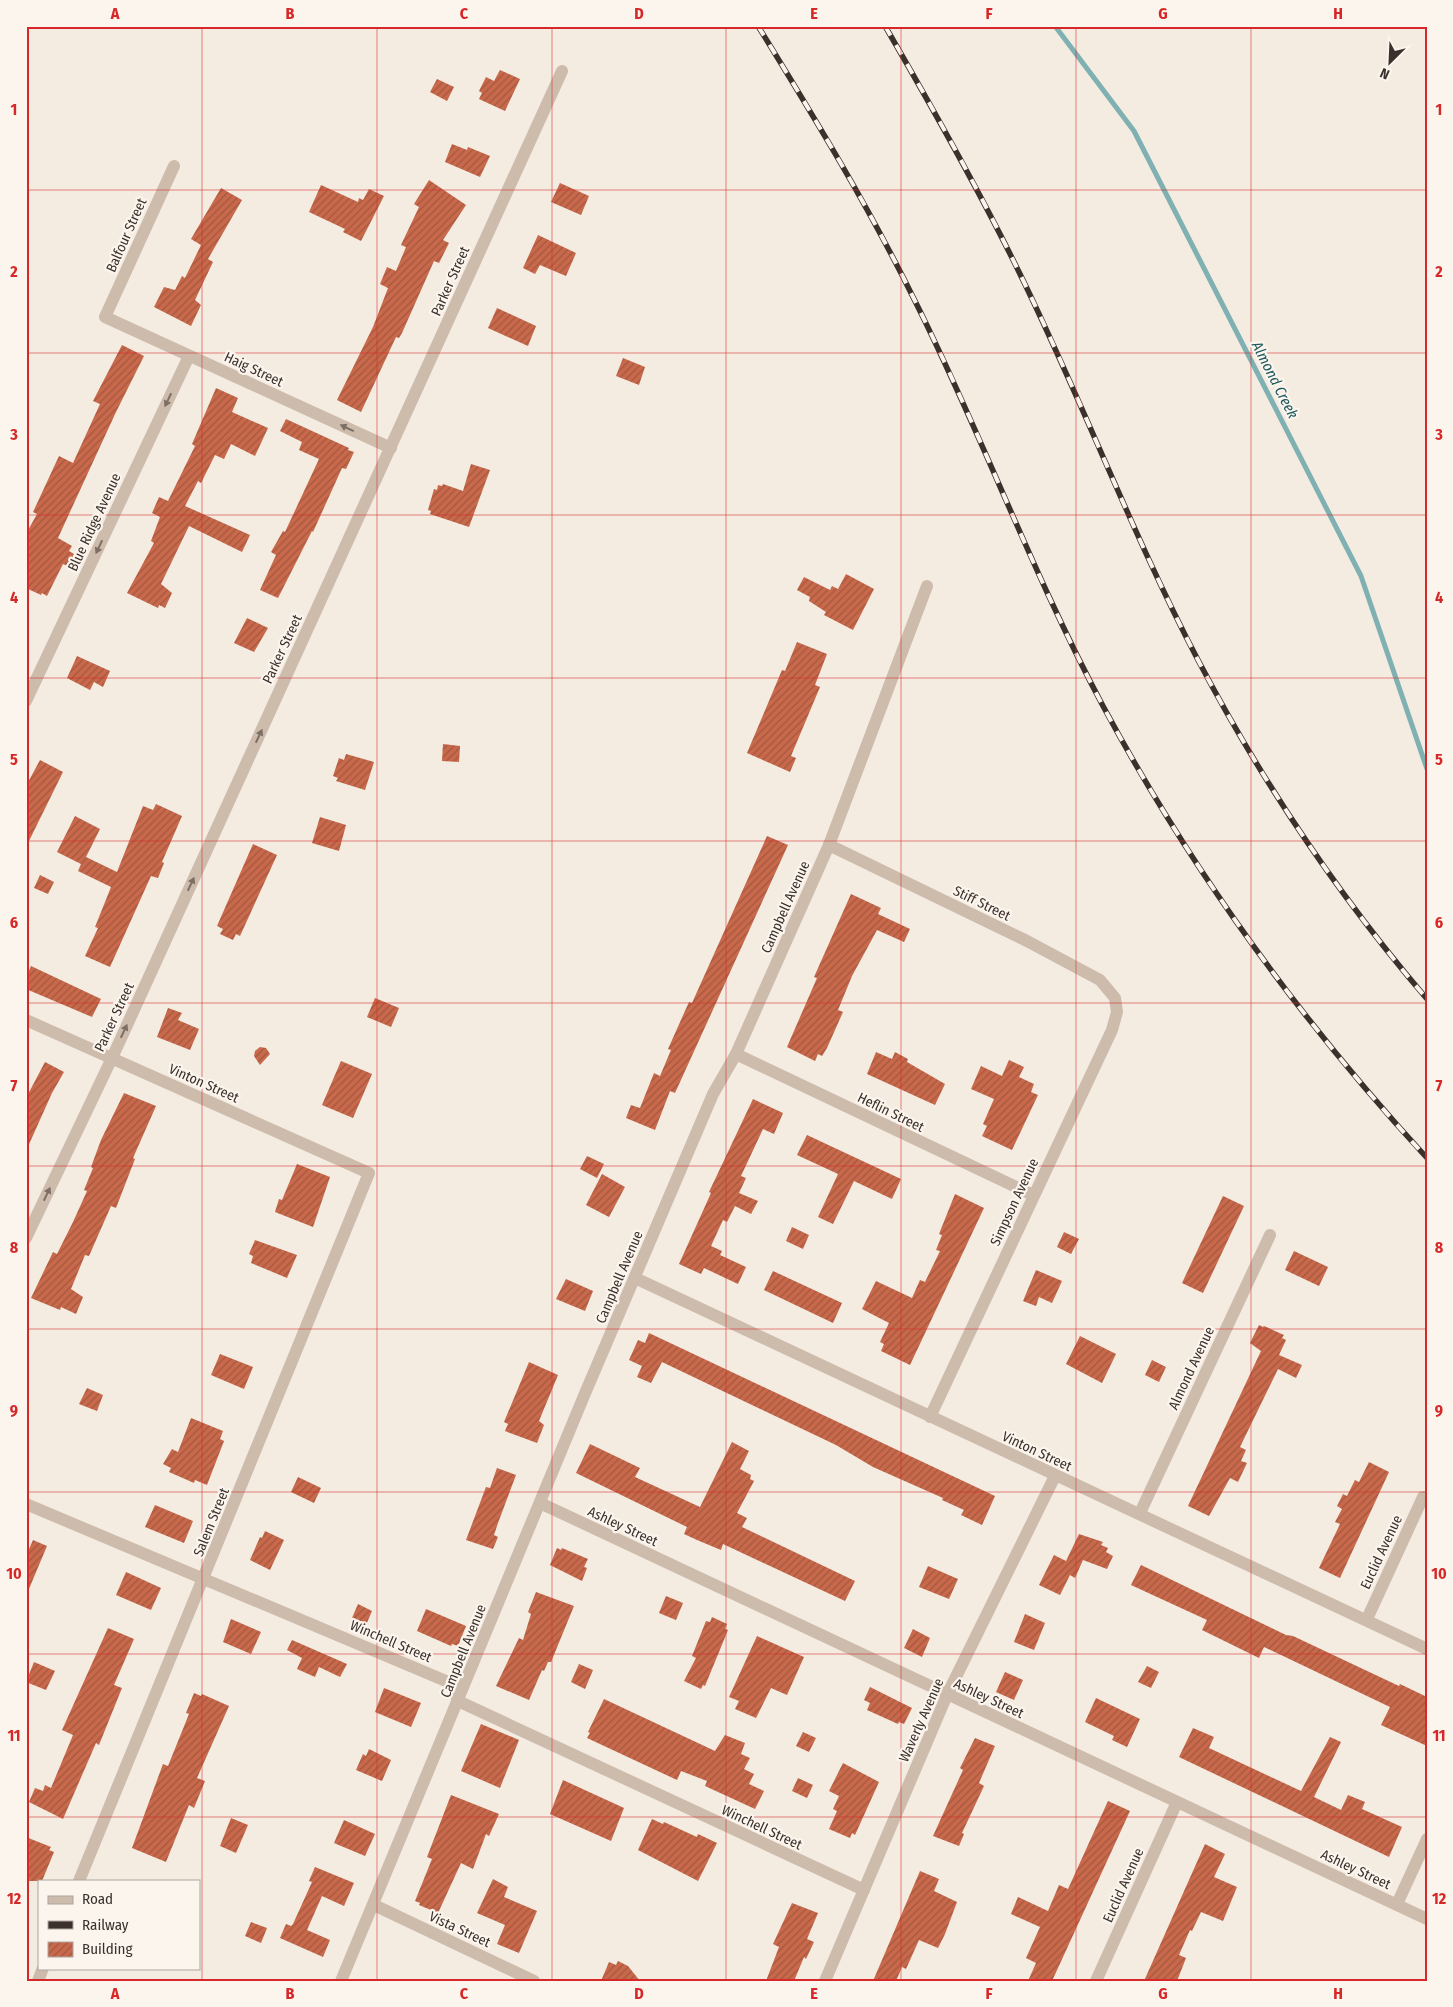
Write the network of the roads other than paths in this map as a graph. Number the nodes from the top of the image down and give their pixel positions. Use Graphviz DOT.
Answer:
graph roads {
  1 [pos="562,70"];
  2 [pos="174,166"];
  3 [pos="106,317"];
  4 [pos="189,356"];
  5 [pos="391,448"];
  6 [pos="927,586"];
  7 [pos="26,701"];
  8 [pos="828,846"];
  9 [pos="1116,998"];
  10 [pos="26,1020"];
  11 [pos="736,1054"];
  12 [pos="112,1058"];
  13 [pos="369,1174"];
  14 [pos="1033,1195"];
  15 [pos="1270,1235"];
  16 [pos="26,1238"];
  17 [pos="635,1278"];
  18 [pos="930,1417"];
  19 [pos="1055,1476"];
  20 [pos="1423,1497"];
  21 [pos="540,1503"];
  22 [pos="26,1504"];
  23 [pos="1140,1513"];
  24 [pos="204,1580"];
  25 [pos="1367,1620"];
  26 [pos="1427,1649"];
  27 [pos="947,1695"];
  28 [pos="458,1701"];
  29 [pos="1177,1802"];
  30 [pos="1427,1839"];
  31 [pos="79,1880"];
  32 [pos="864,1890"];
  33 [pos="1397,1904"];
  34 [pos="374,1905"];
  35 [pos="1427,1919"];
  36 [pos="341,1981"];
  37 [pos="534,1981"];
  38 [pos="825,1981"];
  39 [pos="1096,1981"];
  1 -- 5 [label="street, Parker Street"];
  2 -- 3 [label="street, Balfour Street"];
  3 -- 4 [label="street, Haig Street"];
  5 -- 4 [label="street, Haig Street, one-way"];
  4 -- 7 [label="street, Blue Ridge Avenue, one-way"];
  12 -- 5 [label="street, Parker Street, one-way"];
  6 -- 8 [label="street, Campbell Avenue"];
  8 -- 9 [label="street, Stiff Street"];
  8 -- 11 [label="street, Campbell Avenue"];
  9 -- 14 [label="street, Simpson Avenue"];
  10 -- 12 [label="street, Vinton Street"];
  11 -- 14 [label="street, Heflin Street"];
  11 -- 17 [label="street, Campbell Avenue"];
  12 -- 13 [label="street, Vinton Street"];
  16 -- 12 [label="street, Parker Street, one-way"];
  13 -- 24 [label="street, Salem Street"];
  14 -- 18 [label="street, Simpson Avenue"];
  15 -- 23 [label="street, Almond Avenue"];
  17 -- 18 [label="street, Vinton Street"];
  17 -- 21 [label="street, Campbell Avenue"];
  18 -- 19 [label="street, Vinton Street"];
  19 -- 23 [label="street, Vinton Street"];
  19 -- 27 [label="street, Waverly Avenue"];
  20 -- 25 [label="street, Euclid Avenue"];
  21 -- 27 [label="street, Ashley Street"];
  21 -- 28 [label="street, Campbell Avenue"];
  22 -- 24 [label="street, Winchell Street"];
  23 -- 25 [label="street, Vinton Street"];
  24 -- 28 [label="street, Winchell Street"];
  24 -- 31 [label="street, Salem Street"];
  25 -- 26 [label="street, Vinton Street"];
  27 -- 29 [label="street, Ashley Street"];
  27 -- 32 [label="street, Waverly Avenue"];
  28 -- 32 [label="street, Winchell Street"];
  28 -- 34 [label="street, Campbell Avenue"];
  29 -- 33 [label="street, Ashley Street"];
  29 -- 39 [label="street, Euclid Avenue"];
  30 -- 33 [label="street"];
  32 -- 38 [label="street, Waverly Avenue"];
  33 -- 35 [label="street, Ashley Street"];
  34 -- 36 [label="street, Campbell Avenue"];
  34 -- 37 [label="street, Vista Street"];
}
